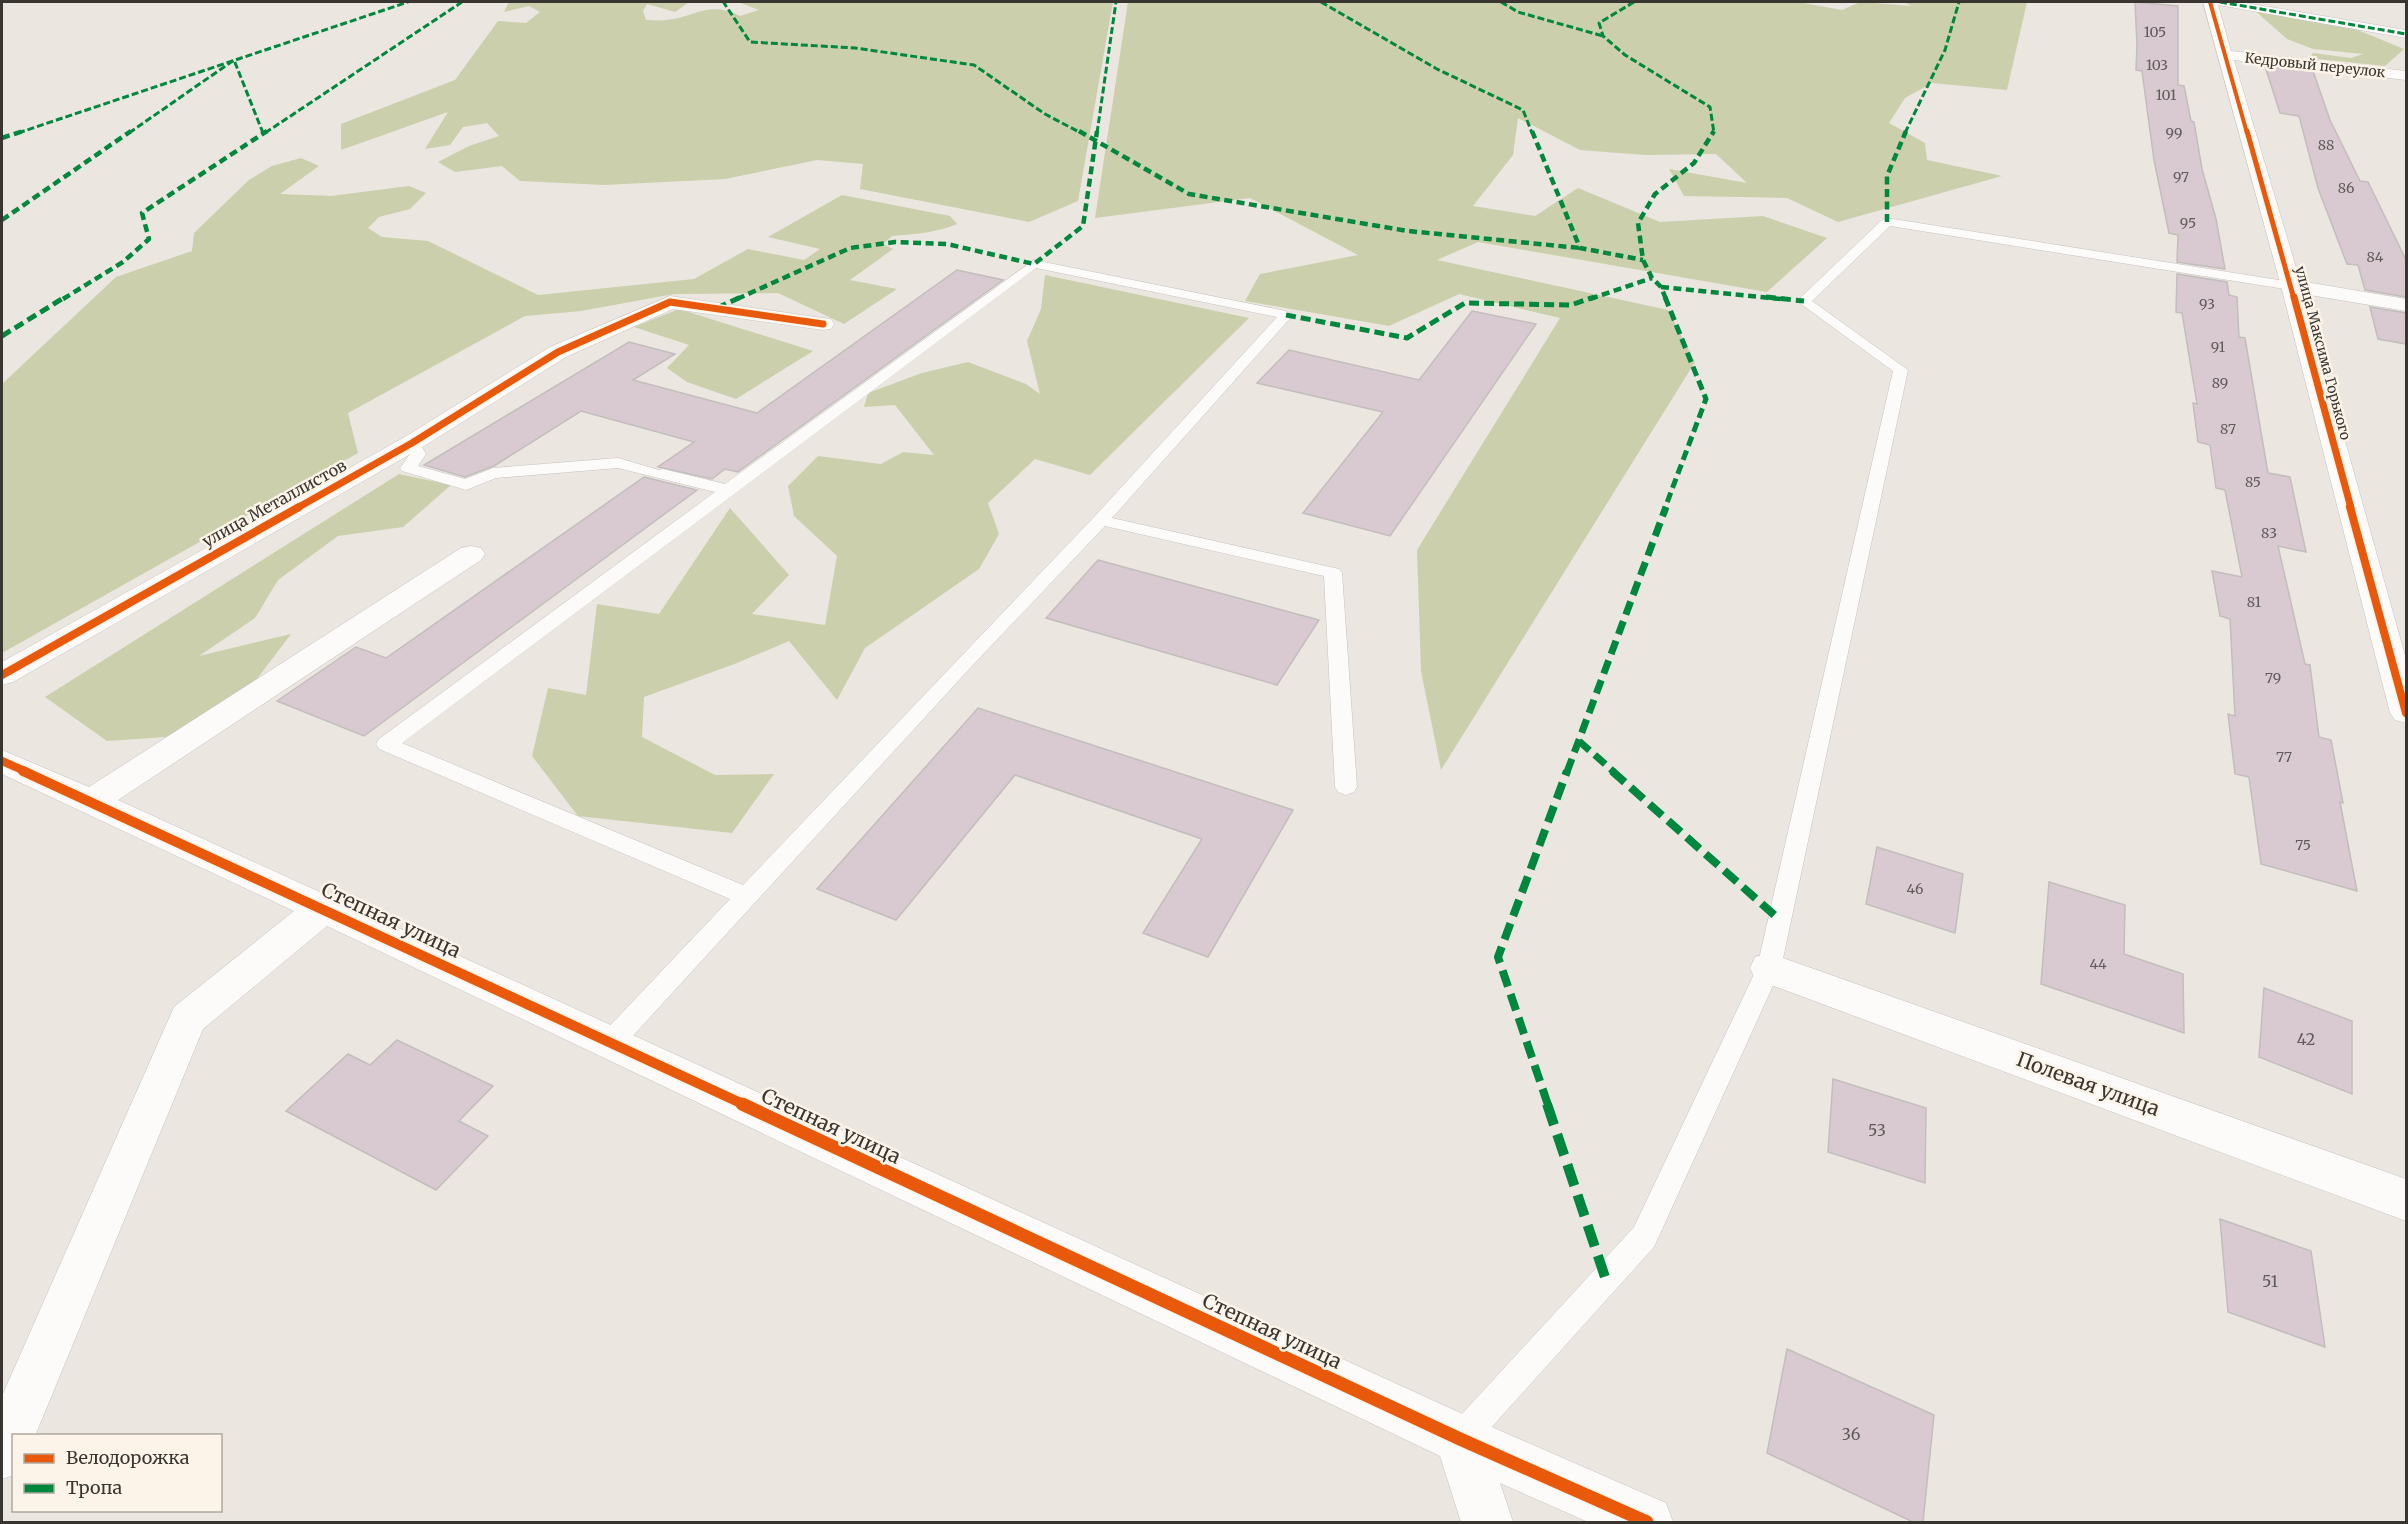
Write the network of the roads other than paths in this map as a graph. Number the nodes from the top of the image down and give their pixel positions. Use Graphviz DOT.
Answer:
graph roads {
  1 [pos="2210,2"];
  2 [pos="2220,2"];
  3 [pos="2406,34"];
  4 [pos="2224,55"];
  5 [pos="2406,75"];
  6 [pos="2291,286"];
  7 [pos="2406,304"];
  8 [pos="823,324"];
  9 [pos="411,443"];
  10 [pos="728,490"];
  11 [pos="1101,520"];
  12 [pos="471,554"];
  13 [pos="2,675"];
  14 [pos="2406,713"];
  15 [pos="2,761"];
  16 [pos="1346,787"];
  17 [pos="90,802"];
  18 [pos="748,897"];
  19 [pos="322,908"];
  20 [pos="1769,968"];
  21 [pos="610,1043"];
  22 [pos="2406,1200"];
  23 [pos="1460,1439"];
  24 [pos="2,1454"];
  25 [pos="1487,1522"];
  26 [pos="1647,1522"];
  1 -- 4 [label="street, улица Максима Горького"];
  2 -- 3 [label="street"];
  4 -- 5 [label="street, Кедровый переулок"];
  4 -- 6 [label="street, улица Максима Горького"];
  6 -- 7 [label="street"];
  6 -- 14 [label="street, улица Максима Горького"];
  6 -- 20 [label="lane"];
  8 -- 9 [label="street, улица Металлистов"];
  9 -- 10 [label="lane"];
  9 -- 13 [label="street, улица Металлистов"];
  10 -- 11 [label="lane"];
  10 -- 18 [label="lane"];
  11 -- 16 [label="lane"];
  11 -- 18 [label="lane"];
  12 -- 17 [label="street"];
  15 -- 17 [label="street, Степная улица"];
  17 -- 19 [label="street, Степная улица"];
  18 -- 21 [label="lane"];
  19 -- 21 [label="street, Степная улица"];
  19 -- 24 [label="street"];
  20 -- 22 [label="street, Полевая улица"];
  20 -- 23 [label="lane"];
  21 -- 23 [label="street, Степная улица"];
  23 -- 25 [label="street"];
  23 -- 26 [label="street, Степная улица"];
}
